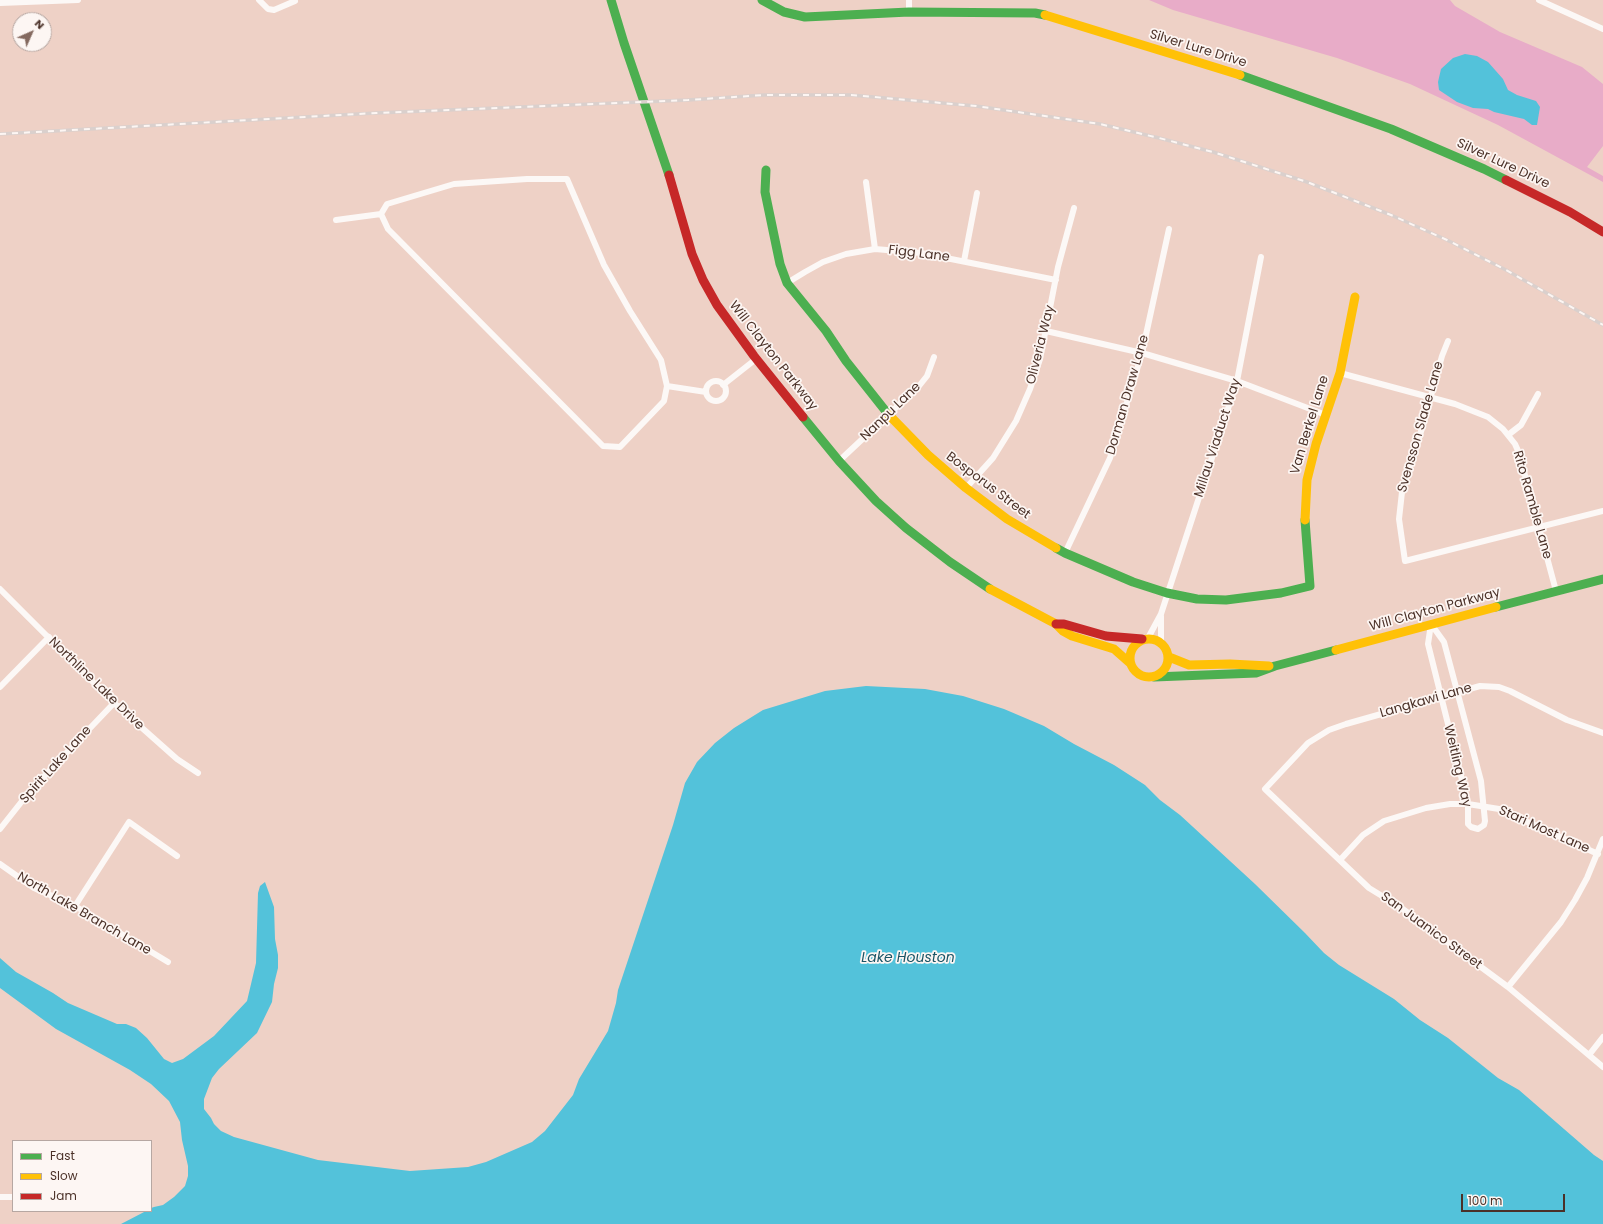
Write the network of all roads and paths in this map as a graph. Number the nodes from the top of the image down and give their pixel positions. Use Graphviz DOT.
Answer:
graph roads {
  1 [pos="78,0"];
  2 [pos="259,0"];
  3 [pos="611,0"];
  4 [pos="762,0"];
  5 [pos="909,0"];
  6 [pos="1539,0"];
  7 [pos="295,1"];
  8 [pos="0,3"];
  9 [pos="909,12"];
  10 [pos="1603,29"];
  11 [pos="766,170"];
  12 [pos="866,182"];
  13 [pos="977,193"];
  14 [pos="1074,208"];
  15 [pos="381,214"];
  16 [pos="336,220"];
  17 [pos="1169,229"];
  18 [pos="1603,232"];
  19 [pos="875,250"];
  20 [pos="1261,257"];
  21 [pos="964,261"];
  22 [pos="1056,280"];
  23 [pos="787,283"];
  24 [pos="1355,297"];
  25 [pos="1046,331"];
  26 [pos="1448,341"];
  27 [pos="1142,353"];
  28 [pos="934,357"];
  29 [pos="756,359"];
  30 [pos="1340,373"];
  31 [pos="1237,381"];
  32 [pos="723,385"];
  33 [pos="666,386"];
  34 [pos="706,392"];
  35 [pos="1538,394"];
  36 [pos="1430,397"];
  37 [pos="889,415"];
  38 [pos="1326,415"];
  39 [pos="1508,435"];
  40 [pos="839,461"];
  41 [pos="966,488"];
  42 [pos="1603,511"];
  43 [pos="1539,528"];
  44 [pos="1065,553"];
  45 [pos="1603,579"];
  46 [pos="1310,586"];
  47 [pos="0,589"];
  48 [pos="1556,591"];
  49 [pos="1167,593"];
  50 [pos="1161,614"];
  51 [pos="1056,624"];
  52 [pos="1431,624"];
  53 [pos="49,637"];
  54 [pos="1146,638"];
  55 [pos="1161,642"];
  56 [pos="1169,657"];
  57 [pos="1131,664"];
  58 [pos="1275,666"];
  59 [pos="1154,677"];
  60 [pos="0,687"];
  61 [pos="1458,692"];
  62 [pos="1441,697"];
  63 [pos="114,703"];
  64 [pos="1603,733"];
  65 [pos="198,773"];
  66 [pos="1265,789"];
  67 [pos="1468,804"];
  68 [pos="1484,806"];
  69 [pos="0,829"];
  70 [pos="1603,839"];
  71 [pos="1598,854"];
  72 [pos="177,856"];
  73 [pos="1340,860"];
  74 [pos="0,864"];
  75 [pos="75,906"];
  76 [pos="168,962"];
  77 [pos="1508,987"];
  78 [pos="1603,1037"];
  79 [pos="1589,1055"];
  80 [pos="1603,1067"];
  81 [pos="0,1197"];
  82 [pos="12,1197"];
  1 -- 8 [label="street"];
  2 -- 7 [label="street"];
  3 -- 29 [label="street, Will Clayton Parkway"];
  4 -- 9 [label="street, Silver Lure Drive"];
  5 -- 9 [label="street"];
  6 -- 10 [label="street"];
  9 -- 18 [label="street, Silver Lure Drive"];
  11 -- 23 [label="street, Bosporus Street"];
  12 -- 19 [label="street"];
  13 -- 21 [label="street"];
  14 -- 22 [label="street, Oliveria Way"];
  15 -- 16 [label="street"];
  15 -- 33 [label="street"];
  15 -- 33 [label="street"];
  17 -- 27 [label="street, Dorman Draw Lane"];
  19 -- 21 [label="street, Figg Lane"];
  19 -- 23 [label="street, Figg Lane"];
  20 -- 31 [label="street, Millau Viaduct Way"];
  21 -- 22 [label="street, Figg Lane"];
  22 -- 25 [label="street, Oliveria Way"];
  23 -- 37 [label="street, Bosporus Street"];
  24 -- 30 [label="street, Van Berkel Lane"];
  25 -- 27 [label="street"];
  25 -- 41 [label="street, Oliveria Way"];
  26 -- 36 [label="street, Svensson Slade Lane"];
  27 -- 31 [label="street"];
  27 -- 44 [label="street, Dorman Draw Lane"];
  28 -- 37 [label="street, Nanpu Lane"];
  29 -- 32 [label="street"];
  29 -- 40 [label="street, Will Clayton Parkway"];
  30 -- 36 [label="street, Rito Ramble Lane"];
  30 -- 38 [label="street, Van Berkel Lane"];
  31 -- 38 [label="street"];
  31 -- 49 [label="street, Millau Viaduct Way"];
  32 -- 34 [label="street"];
  32 -- 34 [label="street"];
  33 -- 34 [label="street"];
  35 -- 39 [label="street"];
  36 -- 39 [label="street, Rito Ramble Lane"];
  36 -- 43 [label="street, Svensson Slade Lane"];
  37 -- 40 [label="street, Nanpu Lane"];
  37 -- 41 [label="street, Bosporus Street"];
  38 -- 46 [label="street, Van Berkel Lane"];
  39 -- 43 [label="street, Rito Ramble Lane"];
  40 -- 51 [label="street, Will Clayton Parkway"];
  41 -- 44 [label="street, Bosporus Street"];
  42 -- 43 [label="street"];
  43 -- 48 [label="street, Rito Ramble Lane"];
  44 -- 49 [label="street, Bosporus Street"];
  45 -- 48 [label="street, Will Clayton Parkway"];
  46 -- 49 [label="street, Bosporus Street"];
  47 -- 53 [label="street, Northline Lake Drive"];
  48 -- 52 [label="street, Will Clayton Parkway"];
  49 -- 50 [label="street, Millau Viaduct Way"];
  50 -- 54 [label="street, Millau Viaduct Way"];
  50 -- 55 [label="street, Millau Viaduct Way"];
  51 -- 54 [label="street, Will Clayton Parkway"];
  51 -- 57 [label="street, Will Clayton Parkway"];
  52 -- 58 [label="street, Will Clayton Parkway"];
  52 -- 61 [label="street, Weitling Way"];
  52 -- 62 [label="street, Weitling Way"];
  53 -- 60 [label="street"];
  53 -- 63 [label="street, Northline Lake Drive"];
  54 -- 55 [label="street"];
  54 -- 57 [label="street"];
  55 -- 56 [label="street"];
  56 -- 58 [label="street, Will Clayton Parkway"];
  56 -- 59 [label="street"];
  57 -- 59 [label="street"];
  58 -- 59 [label="street, Will Clayton Parkway"];
  61 -- 62 [label="street, Langkawi Lane"];
  61 -- 64 [label="street, Langkawi Lane"];
  61 -- 68 [label="street, Weitling Way"];
  62 -- 66 [label="street, Langkawi Lane"];
  62 -- 67 [label="street, Weitling Way"];
  63 -- 65 [label="street, Northline Lake Drive"];
  63 -- 69 [label="street, Spirit Lake Lane"];
  66 -- 73 [label="street, San Juanico Street"];
  67 -- 68 [label="street, Stari Most Lane"];
  67 -- 68 [label="street, Weitling Way"];
  67 -- 73 [label="street, Stari Most Lane"];
  68 -- 71 [label="street, Stari Most Lane"];
  70 -- 71 [label="street"];
  71 -- 77 [label="street"];
  72 -- 75 [label="street"];
  73 -- 77 [label="street, San Juanico Street"];
  74 -- 75 [label="street, North Lake Branch Lane"];
  75 -- 76 [label="street, North Lake Branch Lane"];
  77 -- 79 [label="street, San Juanico Street"];
  78 -- 79 [label="street"];
  79 -- 80 [label="street, San Juanico Street"];
  81 -- 82 [label="street"];
}
